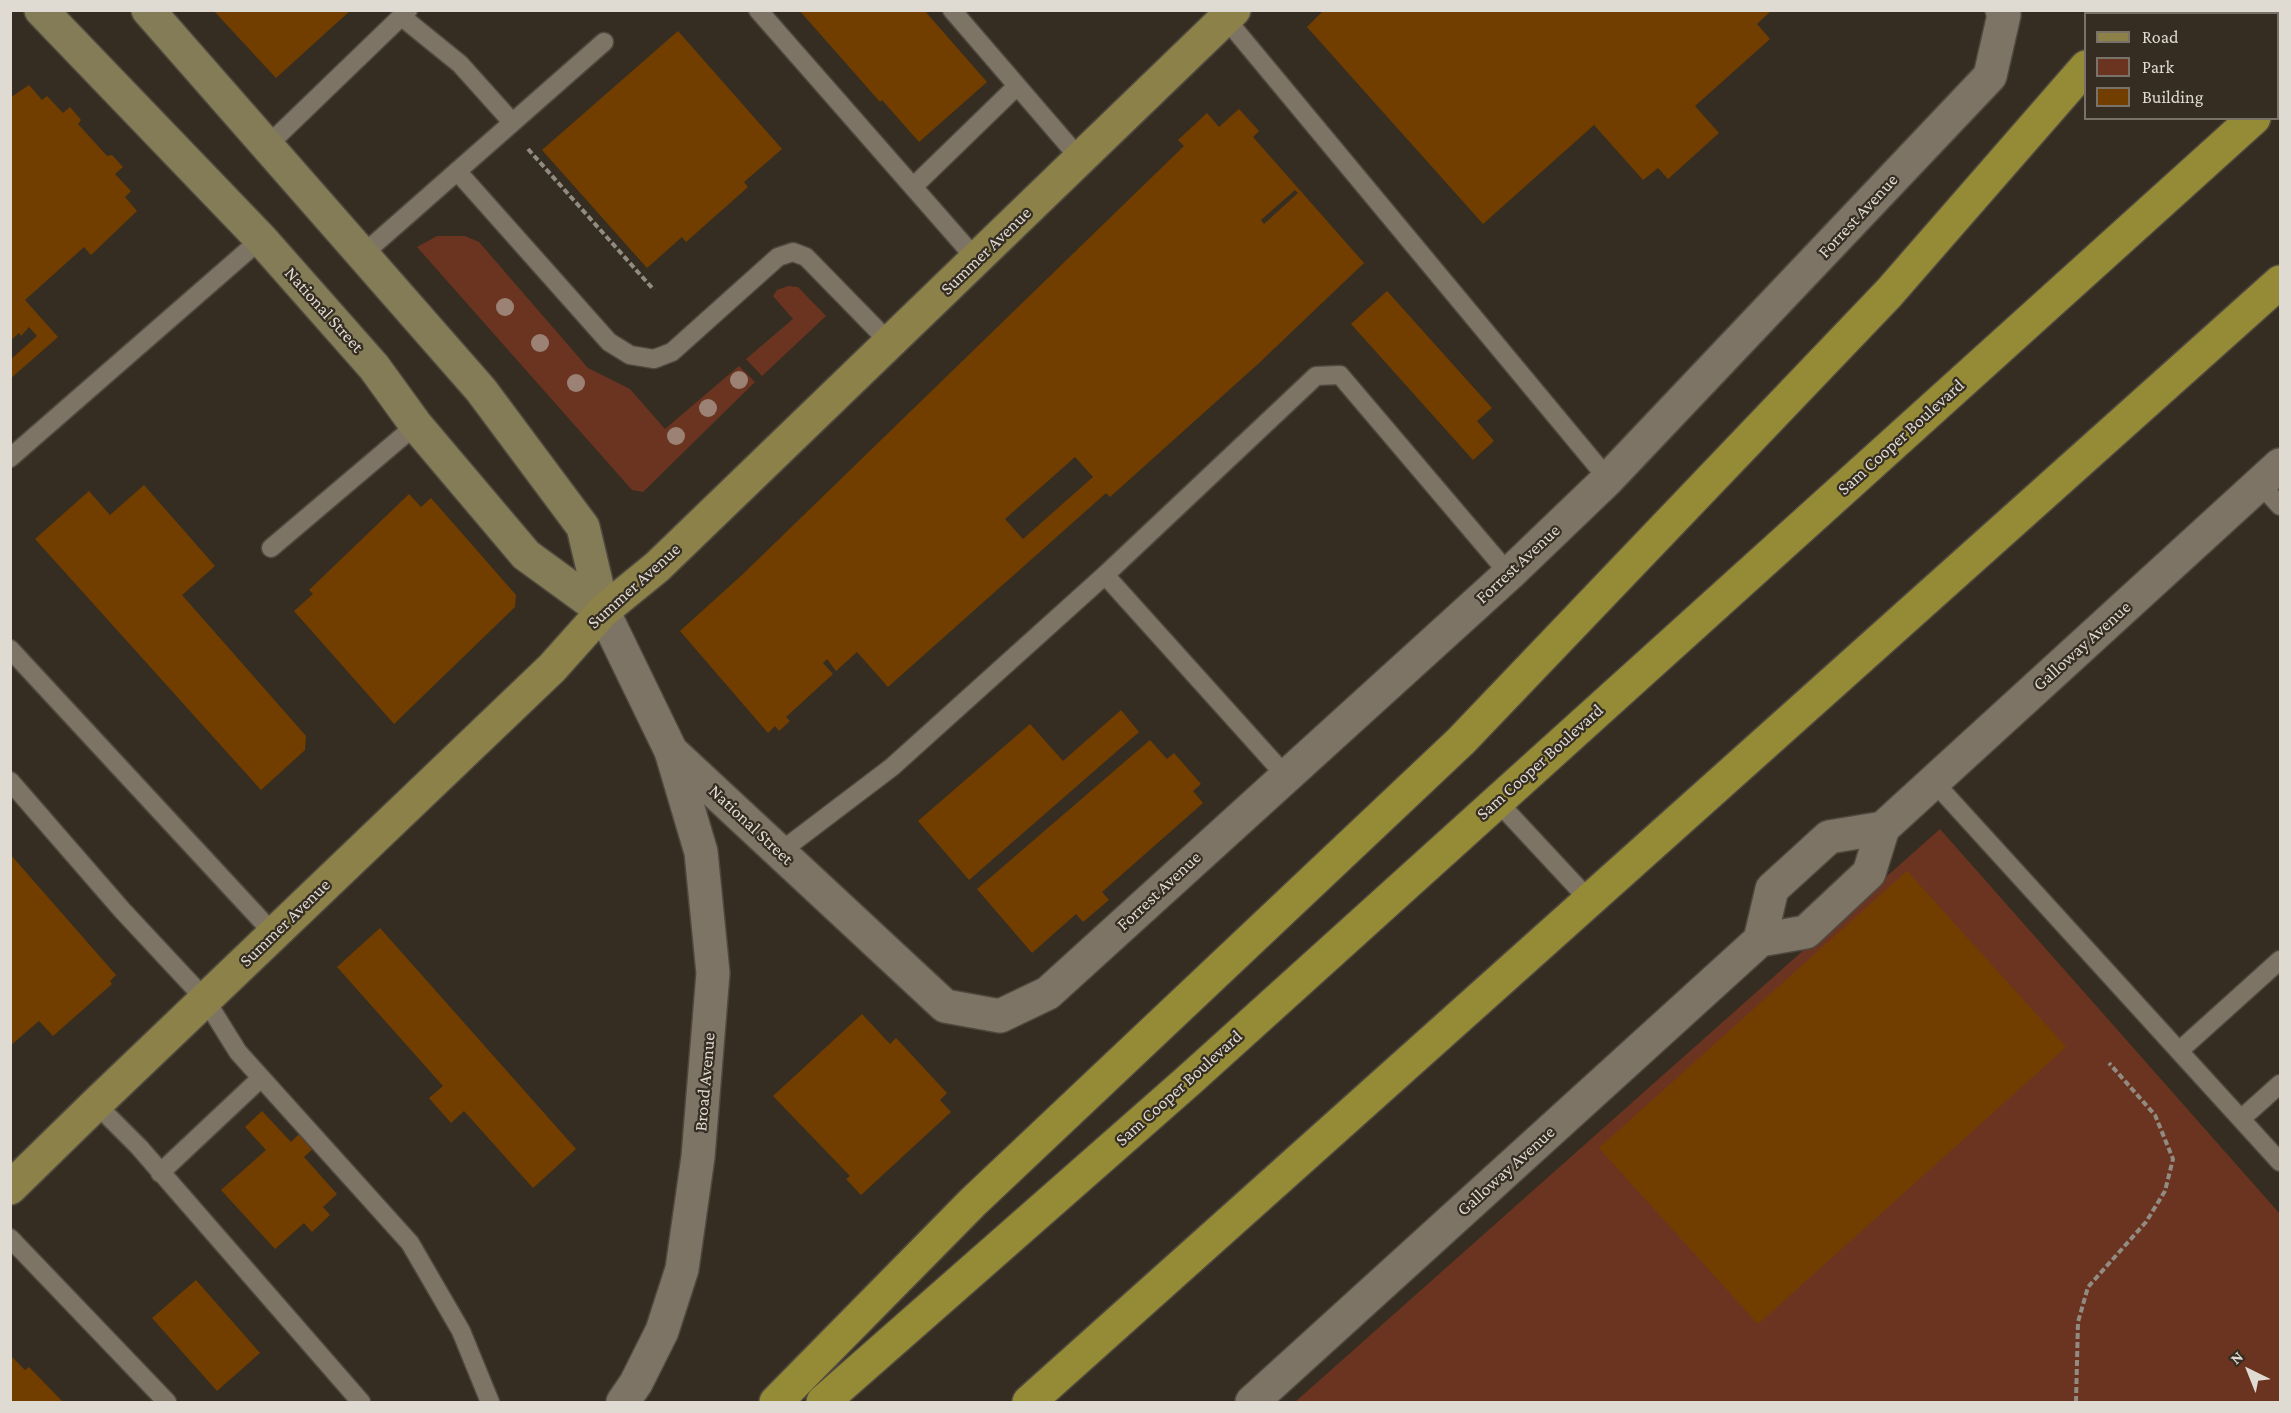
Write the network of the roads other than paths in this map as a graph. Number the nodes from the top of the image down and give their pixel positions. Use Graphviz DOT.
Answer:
graph roads {
  1 [pos="41,10"];
  2 [pos="148,10"];
  3 [pos="758,10"];
  4 [pos="951,10"];
  5 [pos="2002,10"];
  6 [pos="405,14"];
  7 [pos="1230,14"];
  8 [pos="603,42"];
  9 [pos="2084,68"];
  10 [pos="1017,86"];
  11 [pos="2252,120"];
  12 [pos="512,122"];
  13 [pos="266,147"];
  14 [pos="1081,160"];
  15 [pos="457,171"];
  16 [pos="913,187"];
  17 [pos="261,239"];
  18 [pos="362,255"];
  19 [pos="977,260"];
  20 [pos="2280,282"];
  21 [pos="891,344"];
  22 [pos="416,425"];
  23 [pos="10,458"];
  24 [pos="1608,479"];
  25 [pos="2274,485"];
  26 [pos="271,548"];
  27 [pos="1509,574"];
  28 [pos="1105,575"];
  29 [pos="603,611"];
  30 [pos="10,649"];
  31 [pos="671,751"];
  32 [pos="1285,775"];
  33 [pos="10,781"];
  34 [pos="1934,782"];
  35 [pos="1497,801"];
  36 [pos="1883,828"];
  37 [pos="780,852"];
  38 [pos="1591,902"];
  39 [pos="273,934"];
  40 [pos="1760,940"];
  41 [pos="2280,960"];
  42 [pos="205,999"];
  43 [pos="945,1006"];
  44 [pos="2179,1051"];
  45 [pos="261,1078"];
  46 [pos="2280,1084"];
  47 [pos="96,1104"];
  48 [pos="2241,1119"];
  49 [pos="2280,1162"];
  50 [pos="160,1173"];
  51 [pos="10,1188"];
  52 [pos="10,1238"];
  53 [pos="167,1402"];
  54 [pos="361,1402"];
  55 [pos="490,1402"];
  56 [pos="623,1402"];
  57 [pos="776,1402"];
  58 [pos="823,1402"];
  59 [pos="1029,1402"];
  60 [pos="1252,1402"];
  1 -- 17 [label="main road, National Street"];
  2 -- 13 [label="main road, National Street"];
  3 -- 16 [label="lane"];
  4 -- 10 [label="lane"];
  5 -- 24 [label="street, Forrest Avenue"];
  6 -- 12 [label="lane"];
  6 -- 13 [label="lane"];
  7 -- 14 [label="main road, Summer Avenue"];
  7 -- 24 [label="lane"];
  8 -- 12 [label="lane"];
  9 -- 57 [label="highway"];
  10 -- 14 [label="lane"];
  10 -- 16 [label="lane"];
  11 -- 35 [label="highway, Sam Cooper Boulevard"];
  12 -- 15 [label="lane"];
  13 -- 18 [label="main road, National Street"];
  14 -- 19 [label="main road, Summer Avenue"];
  15 -- 18 [label="lane"];
  15 -- 21 [label="lane"];
  16 -- 19 [label="lane"];
  17 -- 22 [label="main road, National Street"];
  17 -- 23 [label="lane"];
  18 -- 29 [label="main road, National Street"];
  19 -- 21 [label="main road, Summer Avenue"];
  20 -- 38 [label="highway"];
  21 -- 29 [label="main road, Summer Avenue"];
  22 -- 26 [label="lane"];
  22 -- 29 [label="main road, National Street"];
  24 -- 27 [label="street, Forrest Avenue"];
  25 -- 34 [label="street, Galloway Avenue"];
  27 -- 28 [label="lane"];
  27 -- 32 [label="street, Forrest Avenue"];
  28 -- 32 [label="lane"];
  28 -- 37 [label="lane"];
  29 -- 31 [label="street, National Street"];
  29 -- 39 [label="main road, Summer Avenue"];
  30 -- 39 [label="lane"];
  31 -- 37 [label="street, National Street"];
  31 -- 56 [label="street, Broad Avenue"];
  32 -- 43 [label="street, Forrest Avenue"];
  33 -- 42 [label="lane"];
  34 -- 36 [label="street, Galloway Avenue"];
  34 -- 44 [label="lane"];
  35 -- 38 [label="lane"];
  35 -- 58 [label="highway, Sam Cooper Boulevard"];
  36 -- 40 [label="street"];
  36 -- 40 [label="street"];
  37 -- 43 [label="street, National Street"];
  38 -- 59 [label="highway"];
  39 -- 42 [label="main road, Summer Avenue"];
  40 -- 60 [label="street, Galloway Avenue"];
  41 -- 44 [label="lane"];
  42 -- 45 [label="lane"];
  42 -- 47 [label="main road, Summer Avenue"];
  44 -- 48 [label="lane"];
  45 -- 50 [label="lane"];
  45 -- 55 [label="lane"];
  46 -- 48 [label="lane"];
  47 -- 50 [label="lane"];
  47 -- 51 [label="main road, Summer Avenue"];
  48 -- 49 [label="lane"];
  50 -- 54 [label="lane"];
  52 -- 53 [label="lane"];
}
